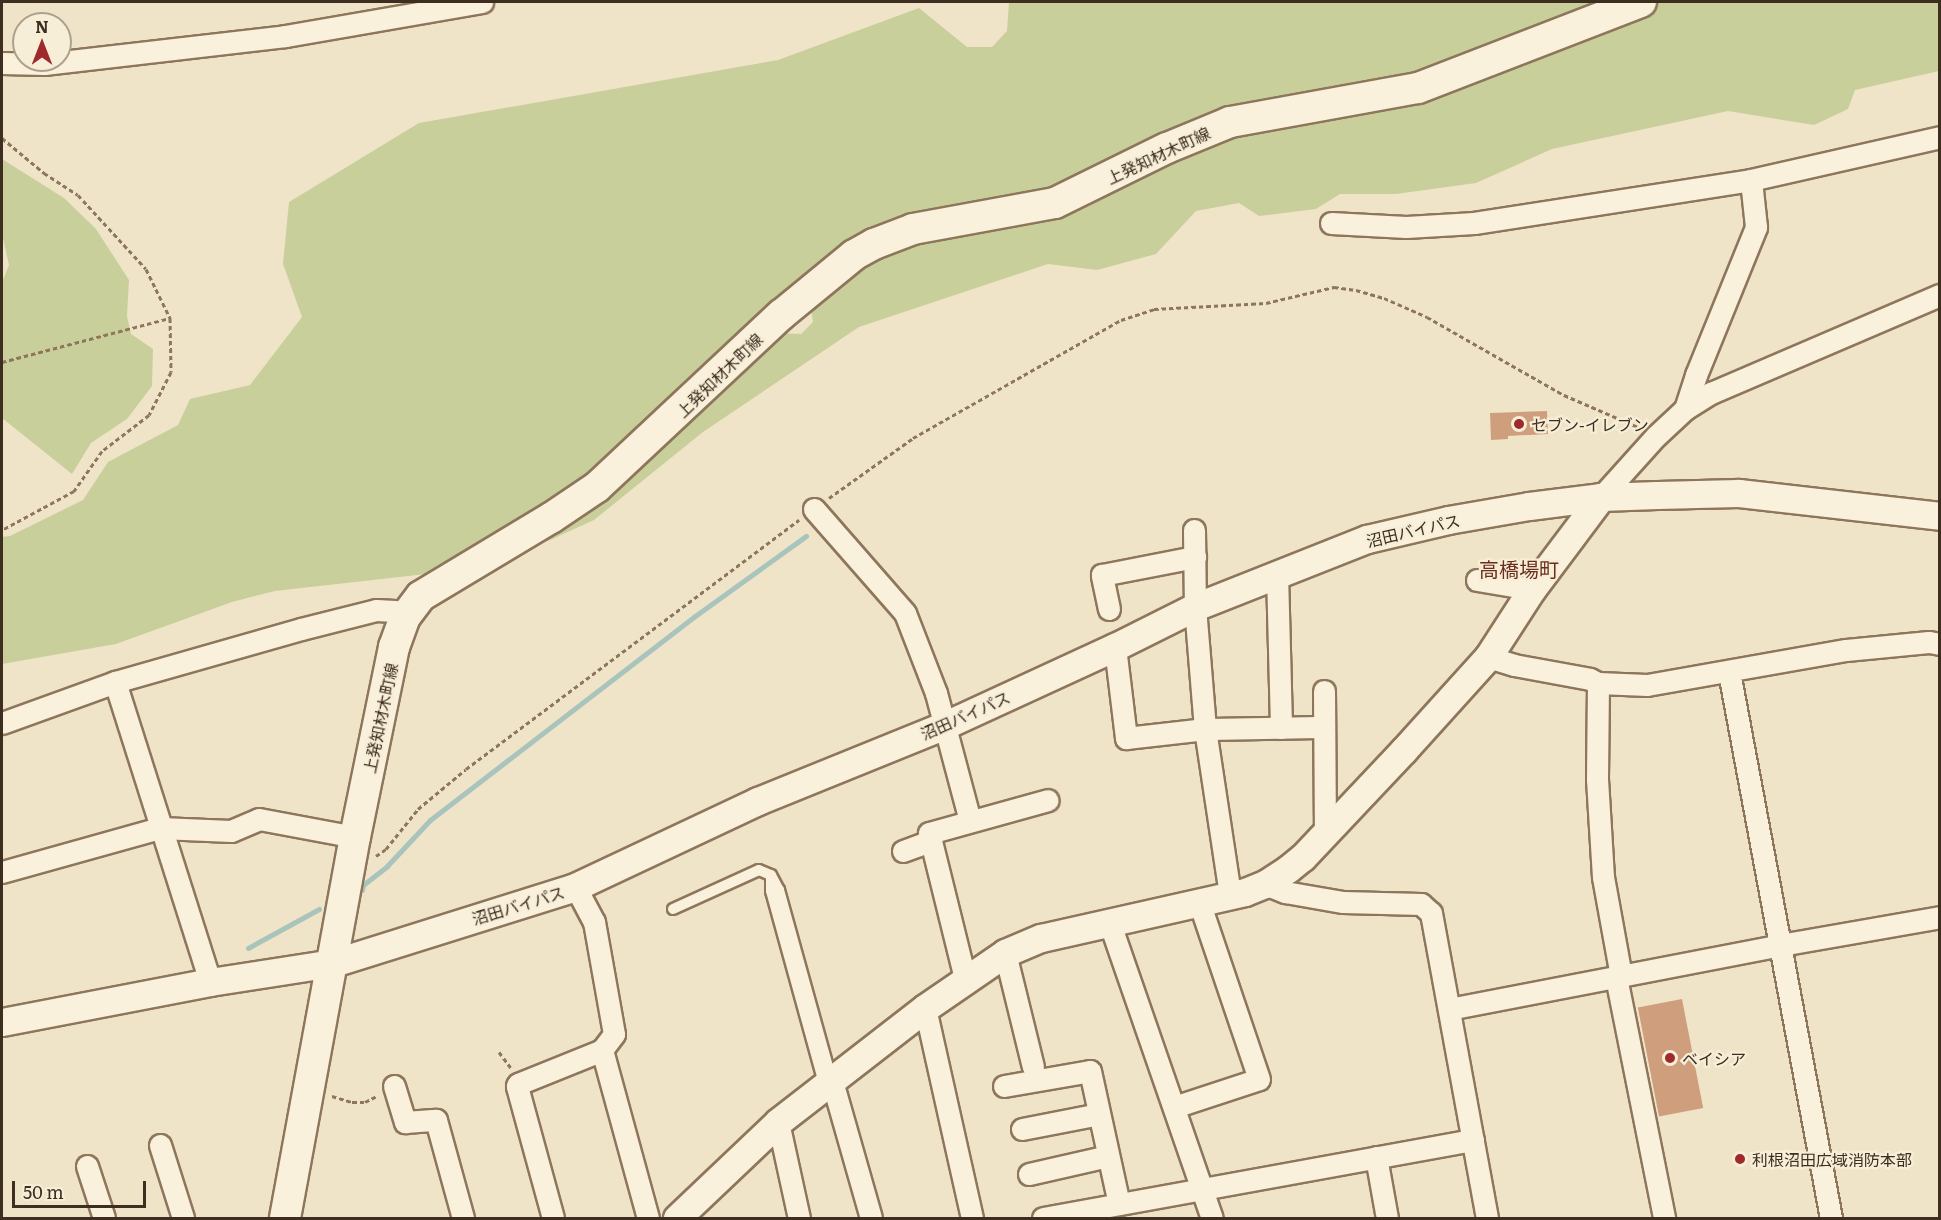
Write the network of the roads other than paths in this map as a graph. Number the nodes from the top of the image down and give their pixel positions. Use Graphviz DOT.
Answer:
graph roads {
  1 [pos="482,2"];
  2 [pos="1641,2"];
  3 [pos="2,63"];
  4 [pos="1940,136"];
  5 [pos="1750,180"];
  6 [pos="1331,223"];
  7 [pos="1940,295"];
  8 [pos="1685,409"];
  9 [pos="1601,497"];
  10 [pos="814,509"];
  11 [pos="1940,516"];
  12 [pos="1194,530"];
  13 [pos="1195,557"];
  14 [pos="1277,573"];
  15 [pos="1477,580"];
  16 [pos="1532,589"];
  17 [pos="1195,607"];
  18 [pos="1109,609"];
  19 [pos="405,617"];
  20 [pos="1940,644"];
  21 [pos="1115,647"];
  22 [pos="1488,657"];
  23 [pos="1729,672"];
  24 [pos="115,682"];
  25 [pos="1598,683"];
  26 [pos="1324,691"];
  27 [pos="2,723"];
  28 [pos="943,726"];
  29 [pos="1281,728"];
  30 [pos="1323,728"];
  31 [pos="1205,729"];
  32 [pos="1048,800"];
  33 [pos="970,821"];
  34 [pos="160,828"];
  35 [pos="1325,833"];
  36 [pos="355,837"];
  37 [pos="931,841"];
  38 [pos="903,851"];
  39 [pos="2,872"];
  40 [pos="1265,884"];
  41 [pos="575,887"];
  42 [pos="1230,895"];
  43 [pos="1199,902"];
  44 [pos="673,909"];
  45 [pos="1940,917"];
  46 [pos="1110,924"];
  47 [pos="1780,945"];
  48 [pos="1005,953"];
  49 [pos="333,963"];
  50 [pos="1618,976"];
  51 [pos="965,978"];
  52 [pos="210,982"];
  53 [pos="925,1008"];
  54 [pos="1449,1010"];
  55 [pos="2,1022"];
  56 [pos="602,1050"];
  57 [pos="1033,1067"];
  58 [pos="829,1084"];
  59 [pos="394,1086"];
  60 [pos="1004,1086"];
  61 [pos="1174,1107"];
  62 [pos="1099,1114"];
  63 [pos="778,1122"];
  64 [pos="1022,1130"];
  65 [pos="1473,1140"];
  66 [pos="160,1145"];
  67 [pos="1108,1156"];
  68 [pos="1376,1157"];
  69 [pos="87,1166"];
  70 [pos="1029,1174"];
  71 [pos="1202,1189"];
  72 [pos="1119,1204"];
  73 [pos="690,1213"];
  74 [pos="104,1218"];
  75 [pos="183,1218"];
  76 [pos="285,1218"];
  77 [pos="463,1218"];
  78 [pos="553,1218"];
  79 [pos="648,1218"];
  80 [pos="799,1218"];
  81 [pos="871,1218"];
  82 [pos="972,1218"];
  83 [pos="1043,1218"];
  84 [pos="1212,1218"];
  85 [pos="1387,1218"];
  86 [pos="1487,1218"];
  87 [pos="1664,1218"];
  88 [pos="1831,1218"];
  1 -- 3 [label="street"];
  2 -- 19 [label="main road, 上発知材木町線"];
  4 -- 5 [label="street"];
  5 -- 6 [label="street"];
  5 -- 8 [label="street"];
  7 -- 8 [label="street"];
  8 -- 9 [label="street"];
  9 -- 11 [label="street, 沼田バイパス"];
  9 -- 14 [label="street, 沼田バイパス"];
  9 -- 16 [label="street"];
  10 -- 28 [label="street"];
  12 -- 13 [label="street"];
  13 -- 17 [label="street"];
  13 -- 18 [label="street"];
  14 -- 17 [label="street, 沼田バイパス"];
  14 -- 29 [label="street"];
  15 -- 16 [label="street"];
  16 -- 22 [label="street"];
  17 -- 21 [label="street, 沼田バイパス"];
  17 -- 31 [label="street"];
  19 -- 24 [label="street"];
  19 -- 36 [label="main road, 上発知材木町線"];
  20 -- 23 [label="street"];
  21 -- 28 [label="street, 沼田バイパス"];
  21 -- 31 [label="street"];
  22 -- 25 [label="street"];
  22 -- 35 [label="street"];
  23 -- 25 [label="street"];
  23 -- 47 [label="street"];
  24 -- 27 [label="street"];
  24 -- 34 [label="street"];
  25 -- 50 [label="street"];
  26 -- 30 [label="street"];
  28 -- 33 [label="street"];
  28 -- 41 [label="street, 沼田バイパス"];
  29 -- 30 [label="street"];
  29 -- 31 [label="street"];
  30 -- 35 [label="street"];
  31 -- 42 [label="street"];
  32 -- 33 [label="street"];
  33 -- 37 [label="street"];
  34 -- 36 [label="street"];
  34 -- 39 [label="street"];
  34 -- 52 [label="street"];
  35 -- 40 [label="street"];
  36 -- 49 [label="main road, 上発知材木町線"];
  37 -- 38 [label="street"];
  37 -- 51 [label="street"];
  40 -- 42 [label="street"];
  40 -- 54 [label="street"];
  41 -- 49 [label="street, 沼田バイパス"];
  41 -- 56 [label="street"];
  42 -- 43 [label="street"];
  43 -- 46 [label="street"];
  43 -- 61 [label="street"];
  44 -- 58 [label="lane"];
  45 -- 47 [label="street"];
  46 -- 48 [label="street"];
  46 -- 61 [label="street"];
  47 -- 50 [label="street"];
  47 -- 88 [label="street"];
  48 -- 51 [label="street"];
  48 -- 57 [label="street"];
  49 -- 52 [label="street, 沼田バイパス"];
  49 -- 76 [label="main road, 上発知材木町線"];
  50 -- 54 [label="street"];
  50 -- 87 [label="street"];
  51 -- 53 [label="street"];
  52 -- 55 [label="street, 沼田バイパス"];
  53 -- 58 [label="street"];
  53 -- 82 [label="street"];
  54 -- 65 [label="street"];
  56 -- 78 [label="street"];
  56 -- 79 [label="street"];
  58 -- 63 [label="street"];
  58 -- 81 [label="street"];
  59 -- 77 [label="street"];
  60 -- 62 [label="street"];
  61 -- 71 [label="street"];
  62 -- 64 [label="street"];
  62 -- 67 [label="street"];
  63 -- 73 [label="street"];
  63 -- 80 [label="street"];
  65 -- 68 [label="street"];
  65 -- 86 [label="street"];
  66 -- 75 [label="street"];
  67 -- 70 [label="street"];
  67 -- 72 [label="street"];
  68 -- 71 [label="street"];
  68 -- 85 [label="street"];
  69 -- 74 [label="street"];
  71 -- 72 [label="street"];
  71 -- 84 [label="street"];
  72 -- 83 [label="street"];
}
